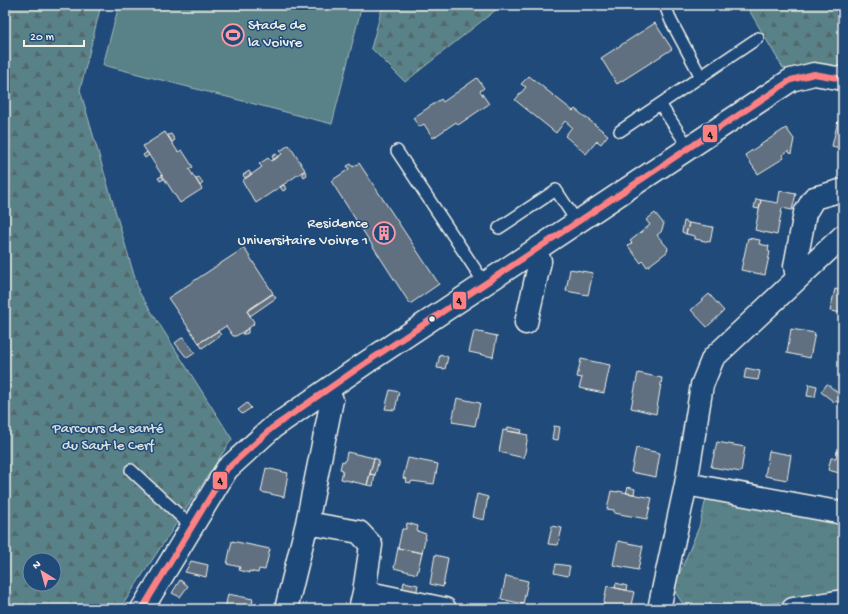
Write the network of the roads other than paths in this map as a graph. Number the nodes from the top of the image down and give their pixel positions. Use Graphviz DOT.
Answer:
graph roads {
  1 [pos="665,5"];
  2 [pos="758,38"];
  3 [pos="701,77"];
  4 [pos="843,79"];
  5 [pos="660,104"];
  6 [pos="620,131"];
  7 [pos="689,148"];
  8 [pos="397,151"];
  9 [pos="843,190"];
  10 [pos="577,222"];
  11 [pos="498,228"];
  12 [pos="843,236"];
  13 [pos="534,251"];
  14 [pos="797,278"];
  15 [pos="485,284"];
  16 [pos="526,323"];
  17 [pos="327,390"];
  18 [pos="131,470"];
  19 [pos="686,484"];
  20 [pos="843,513"];
  21 [pos="307,523"];
  22 [pos="192,527"];
  23 [pos="362,601"];
  24 [pos="843,601"];
  25 [pos="142,609"];
  26 [pos="286,609"];
  27 [pos="445,609"];
  28 [pos="660,609"];
  29 [pos="793,609"];
  1 -- 3 [label="lane"];
  2 -- 3 [label="lane"];
  3 -- 5 [label="lane"];
  4 -- 7 [label="street"];
  5 -- 6 [label="lane"];
  5 -- 7 [label="lane"];
  7 -- 10 [label="street"];
  8 -- 15 [label="lane"];
  9 -- 14 [label="street"];
  10 -- 11 [label="lane"];
  10 -- 13 [label="street"];
  12 -- 14 [label="street"];
  13 -- 15 [label="street"];
  13 -- 16 [label="street"];
  14 -- 19 [label="street"];
  15 -- 17 [label="street"];
  17 -- 21 [label="street"];
  17 -- 22 [label="street"];
  18 -- 22 [label="lane"];
  19 -- 20 [label="street"];
  19 -- 28 [label="street"];
  21 -- 23 [label="street"];
  21 -- 26 [label="street"];
  22 -- 25 [label="street"];
  23 -- 27 [label="street"];
  24 -- 29 [label="street"];
}
